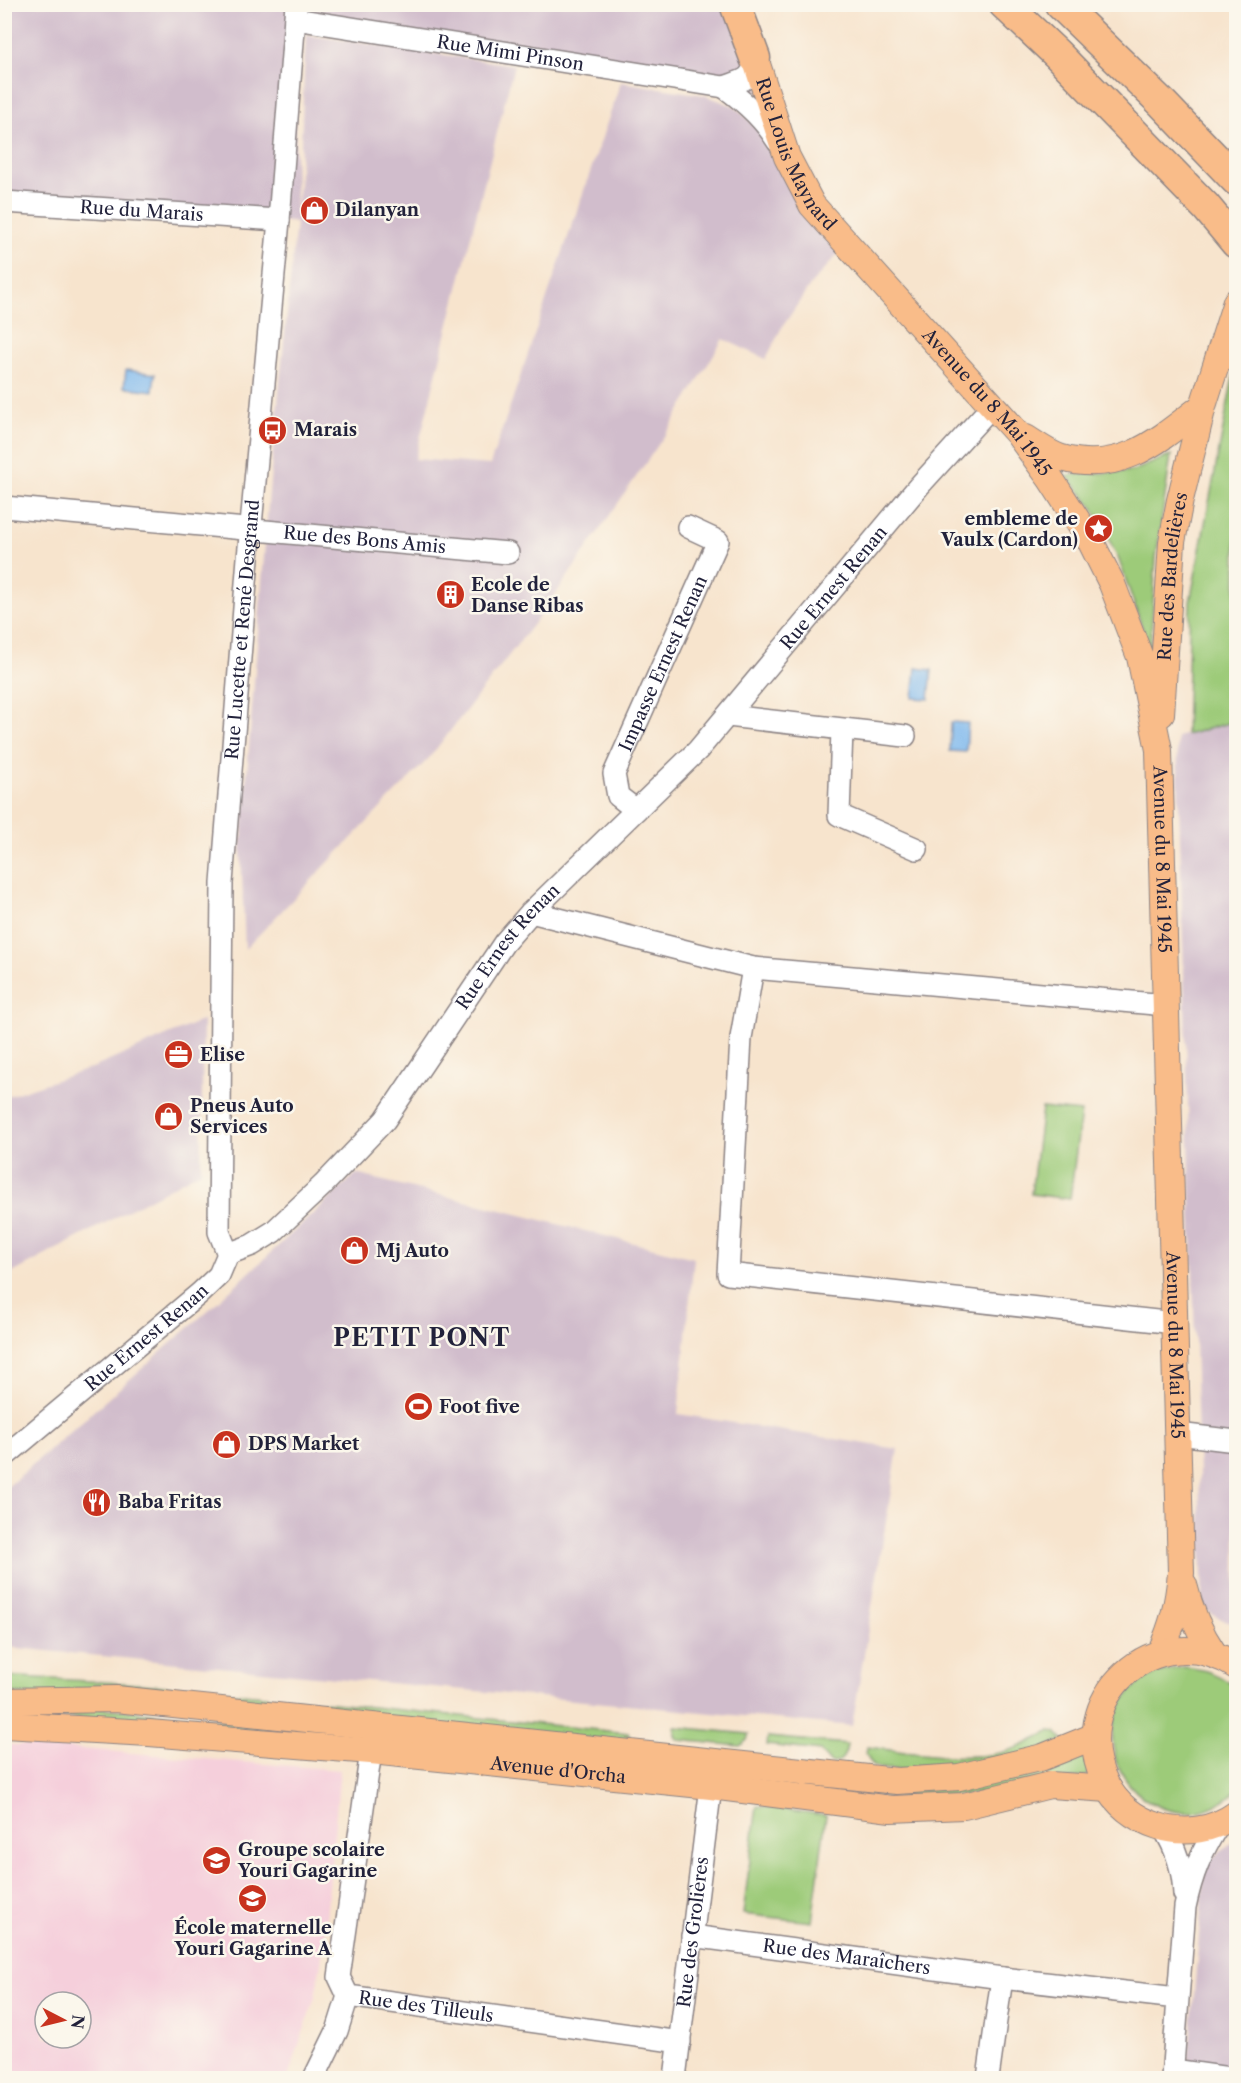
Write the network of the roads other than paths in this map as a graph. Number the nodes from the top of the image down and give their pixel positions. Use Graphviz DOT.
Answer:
graph roads {
  1 [pos="735,4"];
  2 [pos="1004,4"];
  3 [pos="1060,4"];
  4 [pos="295,12"];
  5 [pos="755,58"];
  6 [pos="724,87"];
  7 [pos="787,157"];
  8 [pos="1236,180"];
  9 [pos="4,202"];
  10 [pos="279,220"];
  11 [pos="1236,243"];
  12 [pos="846,244"];
  13 [pos="1236,303"];
  14 [pos="992,406"];
  15 [pos="1203,406"];
  16 [pos="1018,434"];
  17 [pos="4,507"];
  18 [pos="688,527"];
  19 [pos="250,530"];
  20 [pos="508,553"];
  21 [pos="729,716"];
  22 [pos="843,730"];
  23 [pos="905,736"];
  24 [pos="1159,750"];
  25 [pos="636,810"];
  26 [pos="916,849"];
  27 [pos="531,912"];
  28 [pos="753,968"];
  29 [pos="1166,1005"];
  30 [pos="228,1254"];
  31 [pos="1175,1323"];
  32 [pos="1178,1434"];
  33 [pos="1236,1440"];
  34 [pos="4,1457"];
  35 [pos="1181,1573"];
  36 [pos="1160,1653"];
  37 [pos="1225,1660"];
  38 [pos="4,1701"];
  39 [pos="4,1725"];
  40 [pos="1095,1736"];
  41 [pos="371,1750"];
  42 [pos="711,1786"];
  43 [pos="1109,1789"];
  44 [pos="1228,1819"];
  45 [pos="1163,1828"];
  46 [pos="1185,1907"];
  47 [pos="692,1936"];
  48 [pos="1002,1978"];
  49 [pos="348,1996"];
  50 [pos="1177,1998"];
  51 [pos="680,2042"];
  52 [pos="1173,2074"];
  53 [pos="314,2079"];
  54 [pos="675,2079"];
  55 [pos="988,2079"];
  56 [pos="1229,2079"];
  1 -- 5 [label="highway"];
  2 -- 11 [label="highway"];
  3 -- 8 [label="highway"];
  4 -- 6 [label="street, Rue Mimi Pinson"];
  4 -- 10 [label="street, Rue Lucette et René Desgrand"];
  5 -- 6 [label="street"];
  5 -- 7 [label="main road, Rue Louis Maynard"];
  6 -- 7 [label="street, Rue Mimi Pinson"];
  7 -- 12 [label="main road, Rue Louis Maynard"];
  9 -- 10 [label="street, Rue du Marais"];
  10 -- 19 [label="street, Rue Lucette et René Desgrand"];
  12 -- 14 [label="main road, Avenue du 8 Mai 1945"];
  13 -- 15 [label="main road, Rue des Bardelières"];
  14 -- 16 [label="main road, Avenue du 8 Mai 1945"];
  14 -- 21 [label="street, Rue Ernest Renan"];
  15 -- 16 [label="main road"];
  15 -- 24 [label="main road, Rue des Bardelières"];
  16 -- 24 [label="main road, Avenue du 8 Mai 1945"];
  17 -- 19 [label="street, Rue des Bons Amis"];
  18 -- 25 [label="street, Impasse Ernest Renan"];
  19 -- 20 [label="street, Rue des Bons Amis"];
  19 -- 30 [label="street, Rue Lucette et René Desgrand"];
  21 -- 22 [label="street"];
  21 -- 25 [label="street, Rue Ernest Renan"];
  22 -- 23 [label="street"];
  22 -- 26 [label="street"];
  24 -- 29 [label="main road, Avenue du 8 Mai 1945"];
  25 -- 27 [label="street, Rue Ernest Renan"];
  27 -- 28 [label="street"];
  27 -- 30 [label="street, Rue Ernest Renan"];
  28 -- 29 [label="street"];
  28 -- 31 [label="street"];
  29 -- 31 [label="main road, Avenue du 8 Mai 1945"];
  30 -- 34 [label="street, Rue Ernest Renan"];
  31 -- 32 [label="main road, Avenue du 8 Mai 1945"];
  32 -- 33 [label="street"];
  32 -- 35 [label="main road, Avenue du 8 Mai 1945"];
  35 -- 36 [label="main road, Avenue du 8 Mai 1945"];
  35 -- 37 [label="main road, Avenue du 8 Mai 1945"];
  36 -- 37 [label="main road"];
  36 -- 40 [label="main road"];
  38 -- 40 [label="main road, Avenue d'Orcha"];
  39 -- 41 [label="main road, Avenue d'Orcha"];
  40 -- 43 [label="main road"];
  41 -- 42 [label="main road, Avenue d'Orcha"];
  41 -- 49 [label="street, Rue des Tilleuls"];
  42 -- 43 [label="main road, Avenue d'Orcha"];
  42 -- 47 [label="street, Rue des Grolières"];
  43 -- 45 [label="main road"];
  44 -- 45 [label="main road"];
  44 -- 46 [label="street"];
  45 -- 46 [label="street"];
  46 -- 50 [label="street"];
  47 -- 48 [label="street, Rue des Maraîchers"];
  47 -- 51 [label="street, Rue des Grolières"];
  48 -- 50 [label="street, Rue des Maraîchers"];
  48 -- 55 [label="street"];
  49 -- 51 [label="street, Rue des Tilleuls"];
  49 -- 53 [label="street"];
  50 -- 52 [label="street"];
  51 -- 54 [label="street, Rue des Grolières"];
  52 -- 56 [label="street"];
}
